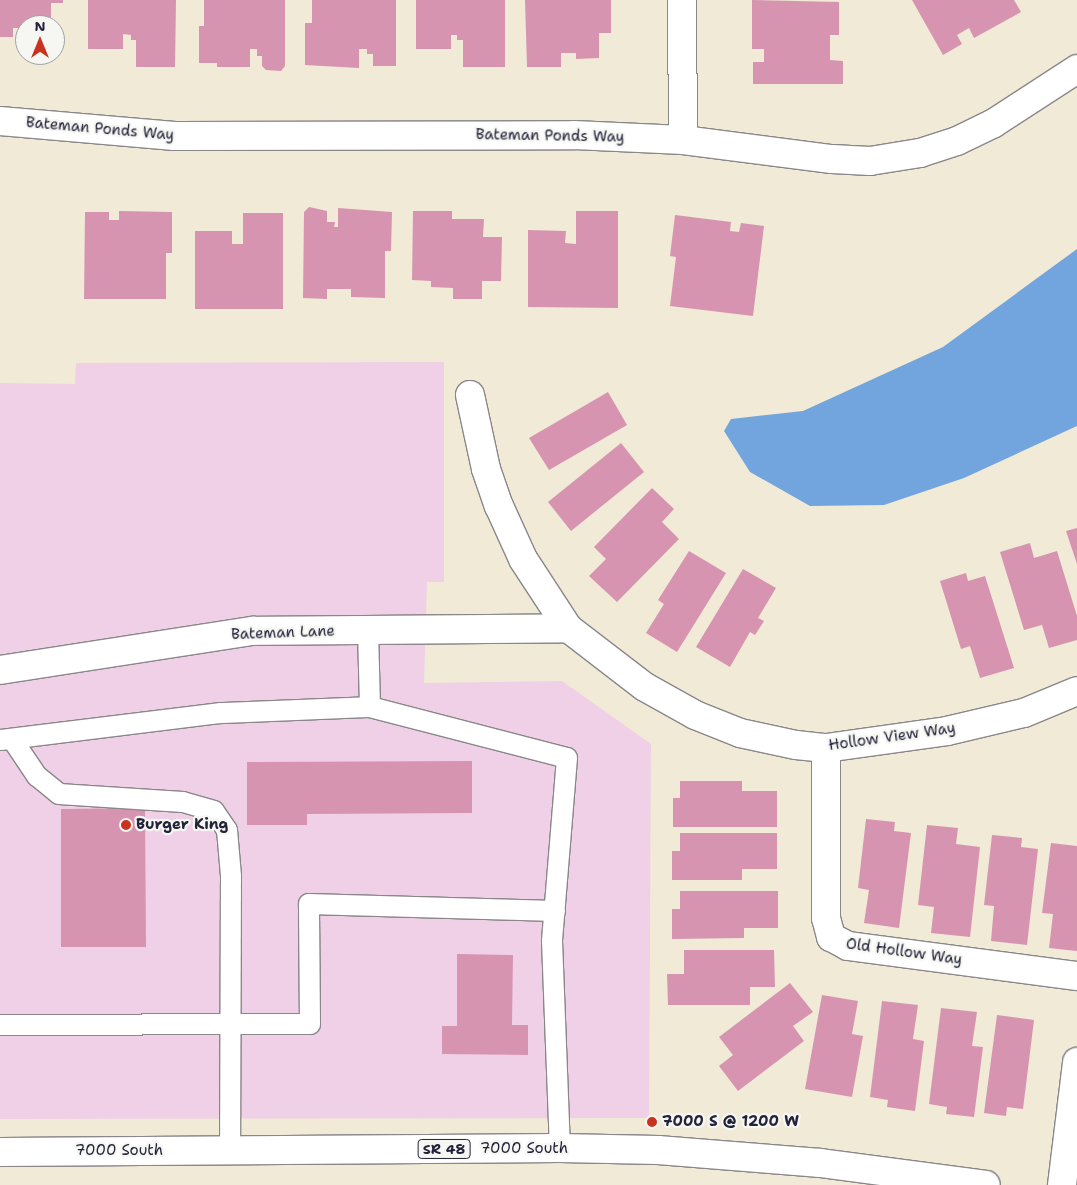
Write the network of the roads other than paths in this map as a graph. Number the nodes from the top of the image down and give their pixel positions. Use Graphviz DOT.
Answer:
graph roads {
  1 [pos="682,0"];
  2 [pos="1077,69"];
  3 [pos="0,121"];
  4 [pos="683,140"];
  5 [pos="470,396"];
  6 [pos="568,628"];
  7 [pos="368,632"];
  8 [pos="0,670"];
  9 [pos="1077,691"];
  10 [pos="370,707"];
  11 [pos="6,740"];
  12 [pos="826,748"];
  13 [pos="555,911"];
  14 [pos="1077,976"];
  15 [pos="230,1024"];
  16 [pos="0,1025"];
  17 [pos="1077,1062"];
  18 [pos="560,1148"];
  19 [pos="230,1151"];
  20 [pos="0,1152"];
  21 [pos="986,1185"];
  22 [pos="1062,1185"];
  1 -- 4 [label="street"];
  2 -- 4 [label="street, Bateman Ponds Way"];
  3 -- 4 [label="street, Bateman Ponds Way"];
  5 -- 6 [label="street, Hollow View Way"];
  6 -- 7 [label="street, Bateman Lane"];
  6 -- 12 [label="street, Hollow View Way"];
  7 -- 8 [label="street, Bateman Lane"];
  7 -- 10 [label="lane"];
  9 -- 12 [label="street, Hollow View Way"];
  10 -- 11 [label="lane"];
  10 -- 13 [label="lane"];
  11 -- 15 [label="lane"];
  12 -- 14 [label="street, Old Hollow Way"];
  13 -- 15 [label="lane"];
  13 -- 18 [label="lane"];
  15 -- 16 [label="lane"];
  15 -- 19 [label="lane"];
  17 -- 22 [label="street"];
  18 -- 19 [label="street, 7000 South / SR 48"];
  18 -- 21 [label="street, 7000 South / SR 48"];
  19 -- 20 [label="street, 7000 South / SR 48"];
}
